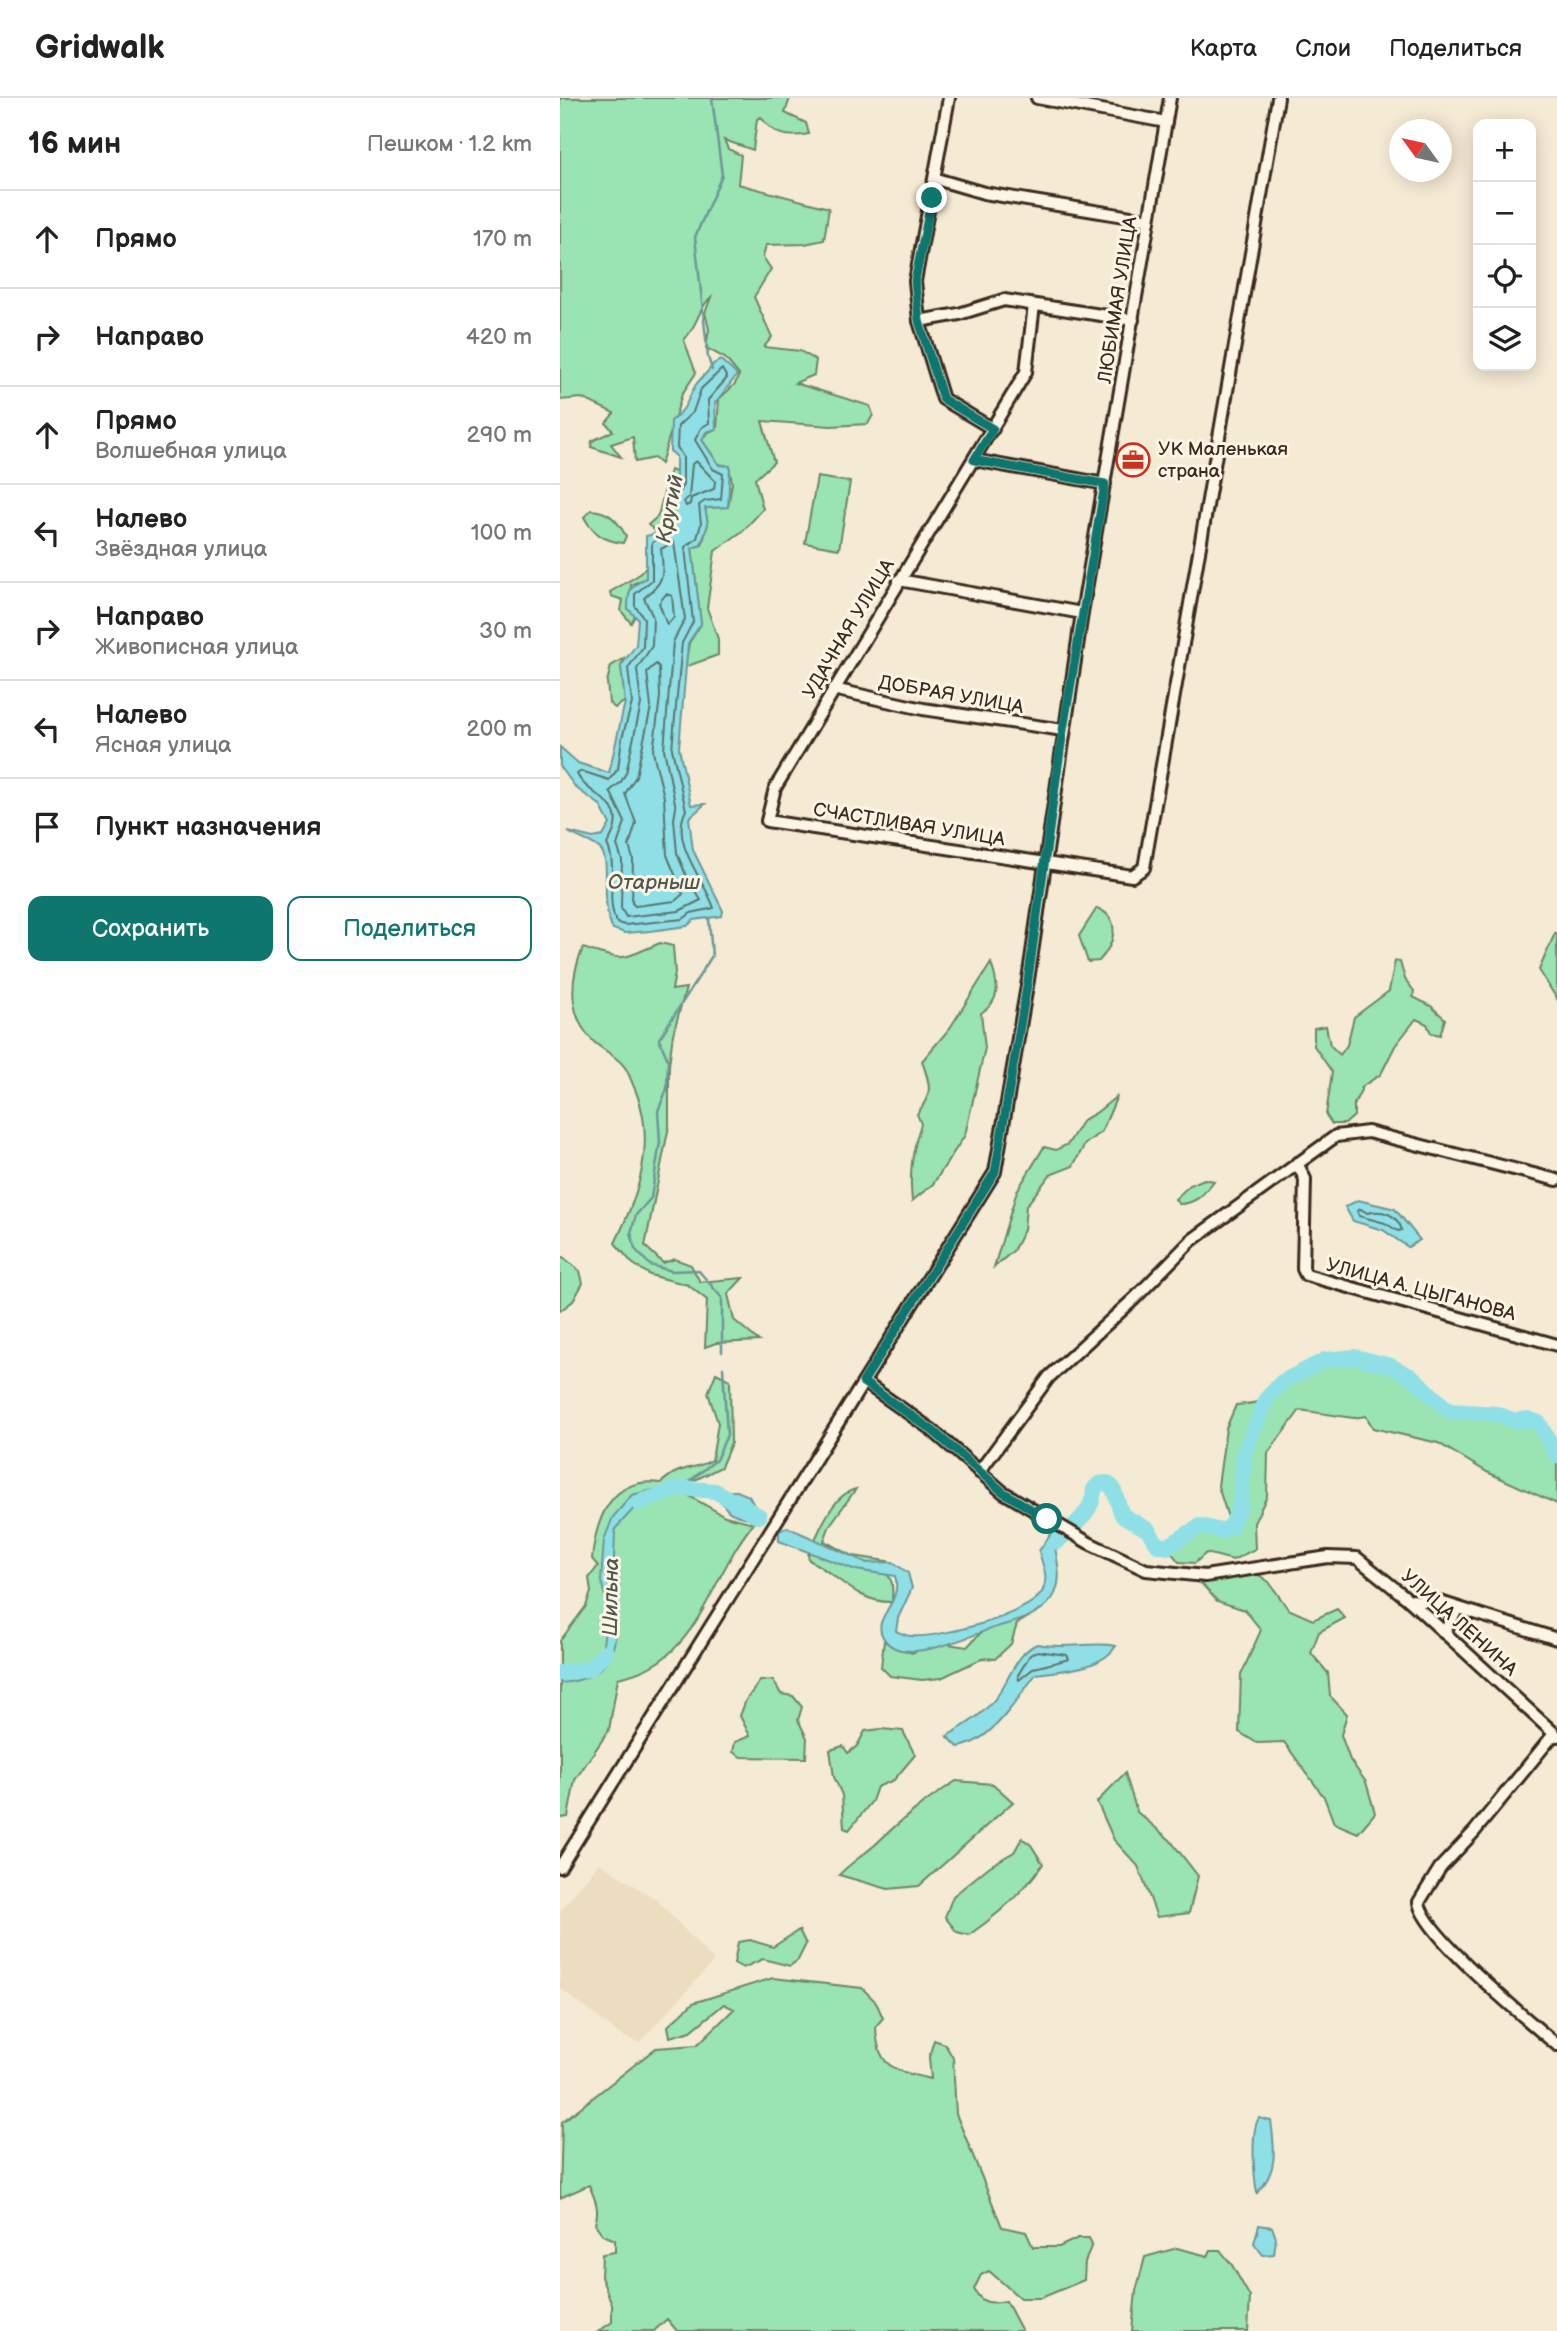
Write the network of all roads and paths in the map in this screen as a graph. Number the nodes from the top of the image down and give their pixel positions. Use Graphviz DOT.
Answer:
graph roads {
  1 [pos="949,98"];
  2 [pos="1037,98"];
  3 [pos="1170,98"];
  4 [pos="1278,98"];
  5 [pos="1078,102"];
  6 [pos="1166,122"];
  7 [pos="936,179"];
  8 [pos="1149,220"];
  9 [pos="1034,305"];
  10 [pos="1133,320"];
  11 [pos="919,321"];
  12 [pos="993,429"];
  13 [pos="974,460"];
  14 [pos="1105,484"];
  15 [pos="899,580"];
  16 [pos="1082,613"];
  17 [pos="833,689"];
  18 [pos="1063,730"];
  19 [pos="767,821"];
  20 [pos="1045,863"];
  21 [pos="1297,1163"];
  22 [pos="1557,1180"];
  23 [pos="1557,1345"];
  24 [pos="863,1382"];
  25 [pos="979,1472"];
  26 [pos="1409,1600"];
  27 [pos="1458,1608"];
  28 [pos="1444,1633"];
  29 [pos="1557,1639"];
  30 [pos="1556,1735"];
  31 [pos="560,1867"];
  32 [pos="1557,2045"];
  1 -- 7 [label="street"];
  2 -- 5 [label="street"];
  3 -- 6 [label="street, ЛЮБИМАЯ УЛИЦА"];
  4 -- 20 [label="street, СЧАСТЛИВАЯ УЛИЦА"];
  5 -- 6 [label="street"];
  6 -- 8 [label="street, ЛЮБИМАЯ УЛИЦА"];
  7 -- 8 [label="street"];
  7 -- 11 [label="street"];
  8 -- 10 [label="street, ЛЮБИМАЯ УЛИЦА"];
  9 -- 10 [label="street"];
  9 -- 11 [label="street"];
  9 -- 12 [label="street, УДАЧНАЯ УЛИЦА"];
  10 -- 14 [label="street, ЛЮБИМАЯ УЛИЦА"];
  11 -- 12 [label="street"];
  12 -- 13 [label="street, УДАЧНАЯ УЛИЦА"];
  13 -- 14 [label="street"];
  13 -- 15 [label="street, УДАЧНАЯ УЛИЦА"];
  14 -- 16 [label="street, ЛЮБИМАЯ УЛИЦА"];
  15 -- 16 [label="street"];
  15 -- 17 [label="street, УДАЧНАЯ УЛИЦА"];
  16 -- 18 [label="street, ЛЮБИМАЯ УЛИЦА"];
  17 -- 18 [label="street, ДОБРАЯ УЛИЦА"];
  17 -- 19 [label="street, УДАЧНАЯ УЛИЦА"];
  18 -- 20 [label="street, ЛЮБИМАЯ УЛИЦА"];
  19 -- 20 [label="street, СЧАСТЛИВАЯ УЛИЦА"];
  20 -- 24 [label="street, ЛЮБИМАЯ УЛИЦА"];
  21 -- 22 [label="street"];
  21 -- 23 [label="street, УЛИЦА А. ЦЫГАНОВА"];
  21 -- 25 [label="street"];
  24 -- 25 [label="street"];
  24 -- 31 [label="street, ЛЮБИМАЯ УЛИЦА"];
  25 -- 26 [label="street, УЛИЦА ЛЕНИНА"];
  26 -- 27 [label="street"];
  26 -- 28 [label="street, УЛИЦА ЛЕНИНА"];
  27 -- 28 [label="street"];
  27 -- 29 [label="street"];
  28 -- 30 [label="street, УЛИЦА ЛЕНИНА"];
  30 -- 32 [label="street"];
}
